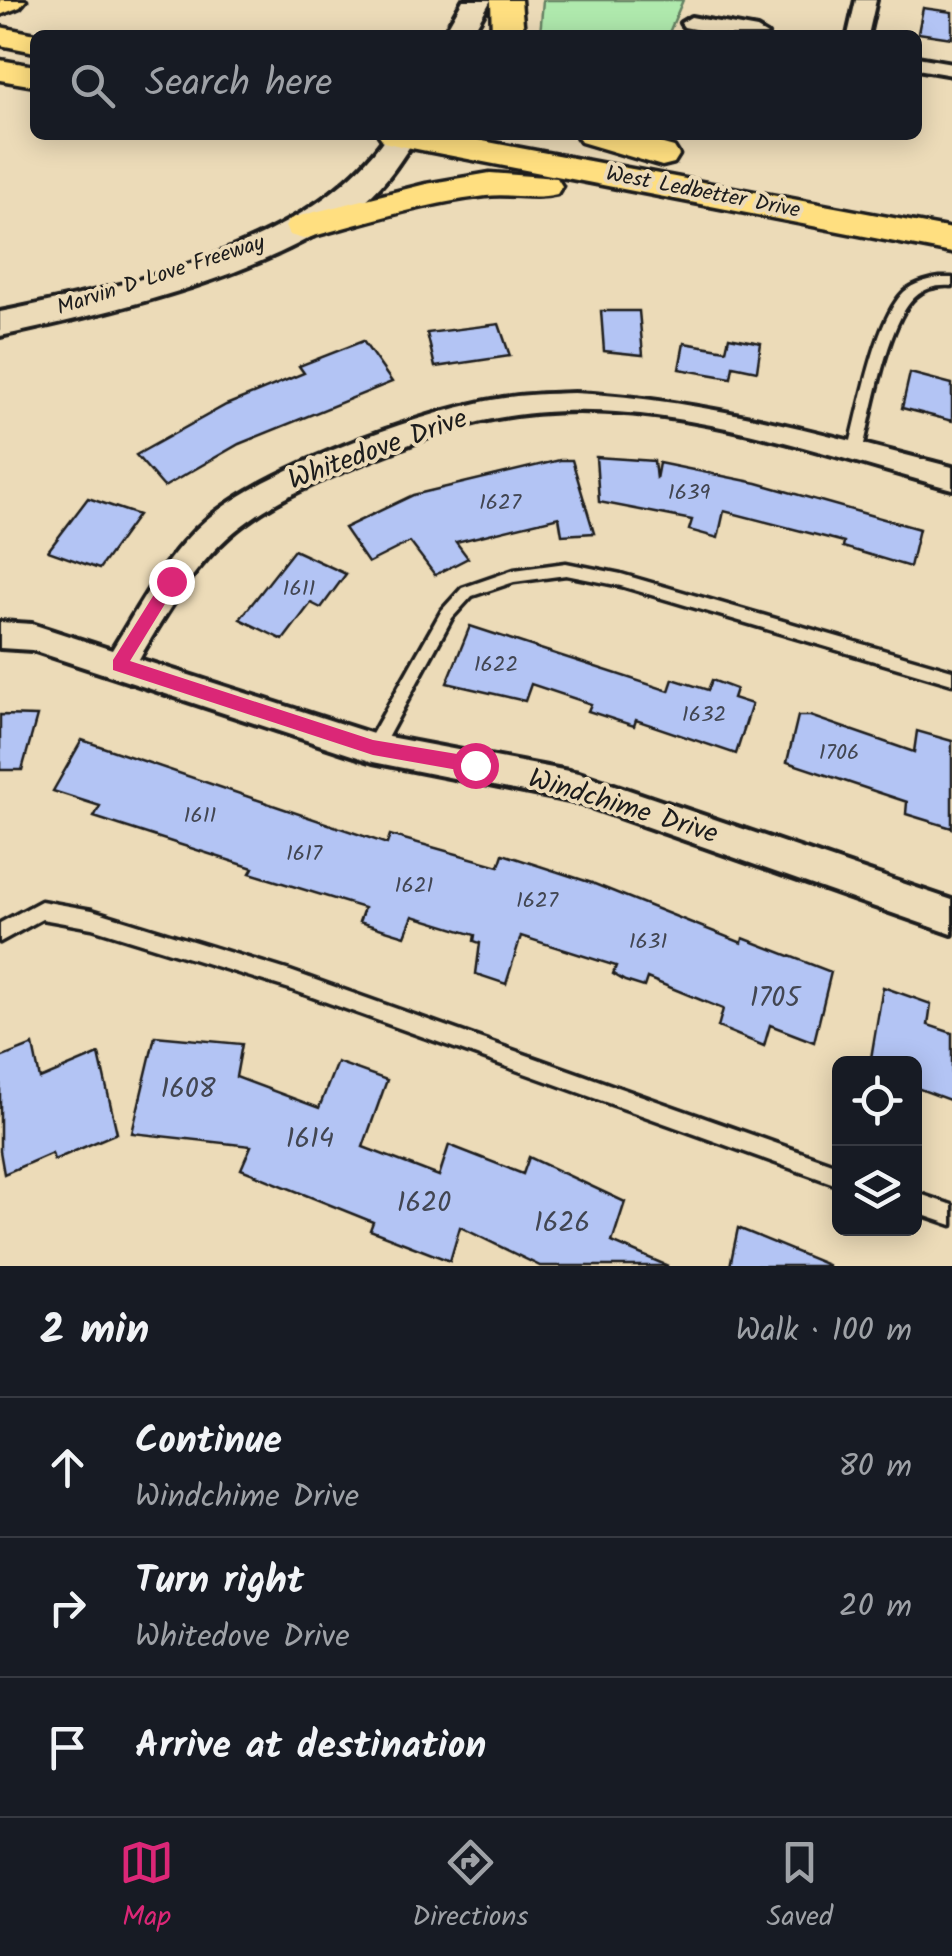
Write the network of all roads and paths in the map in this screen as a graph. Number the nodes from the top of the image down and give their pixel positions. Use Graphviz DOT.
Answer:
graph roads {
  1 [pos="8,0"];
  2 [pos="476,0"];
  3 [pos="506,0"];
  4 [pos="866,0"];
  5 [pos="0,4"];
  6 [pos="691,24"];
  7 [pos="460,30"];
  8 [pos="508,30"];
  9 [pos="727,30"];
  10 [pos="859,30"];
  11 [pos="922,64"];
  12 [pos="952,69"];
  13 [pos="0,70"];
  14 [pos="30,75"];
  15 [pos="396,140"];
  16 [pos="426,140"];
  17 [pos="587,140"];
  18 [pos="609,140"];
  19 [pos="662,156"];
  20 [pos="716,196"];
  21 [pos="952,212"];
  22 [pos="303,227"];
  23 [pos="952,241"];
  24 [pos="952,282"];
  25 [pos="0,324"];
  26 [pos="855,453"];
  27 [pos="952,478"];
  28 [pos="0,635"];
  29 [pos="119,665"];
  30 [pos="952,677"];
  31 [pos="373,748"];
  32 [pos="952,917"];
  33 [pos="0,932"];
  34 [pos="832,1173"];
  35 [pos="922,1205"];
  36 [pos="952,1216"];
  1 -- 5 [label="highway"];
  2 -- 7 [label="main road"];
  3 -- 8 [label="main road"];
  4 -- 10 [label="street"];
  6 -- 9 [label="street"];
  11 -- 12 [label="street"];
  13 -- 14 [label="main road"];
  15 -- 22 [label="main road, Marvin D Love Freeway"];
  16 -- 20 [label="main road, West Ledbetter Drive"];
  17 -- 19 [label="main road, West Ledbetter Drive"];
  18 -- 19 [label="main road"];
  19 -- 21 [label="main road, West Ledbetter Drive"];
  20 -- 22 [label="main road"];
  20 -- 23 [label="main road, West Ledbetter Drive"];
  22 -- 25 [label="main road, Marvin D Love Freeway"];
  24 -- 26 [label="lane"];
  26 -- 27 [label="street, Whitedove Drive"];
  26 -- 29 [label="street, Whitedove Drive"];
  28 -- 29 [label="street, Windchime Drive"];
  29 -- 31 [label="street, Windchime Drive"];
  30 -- 31 [label="lane"];
  31 -- 32 [label="street, Windchime Drive"];
  33 -- 34 [label="lane"];
  35 -- 36 [label="lane"];
}
